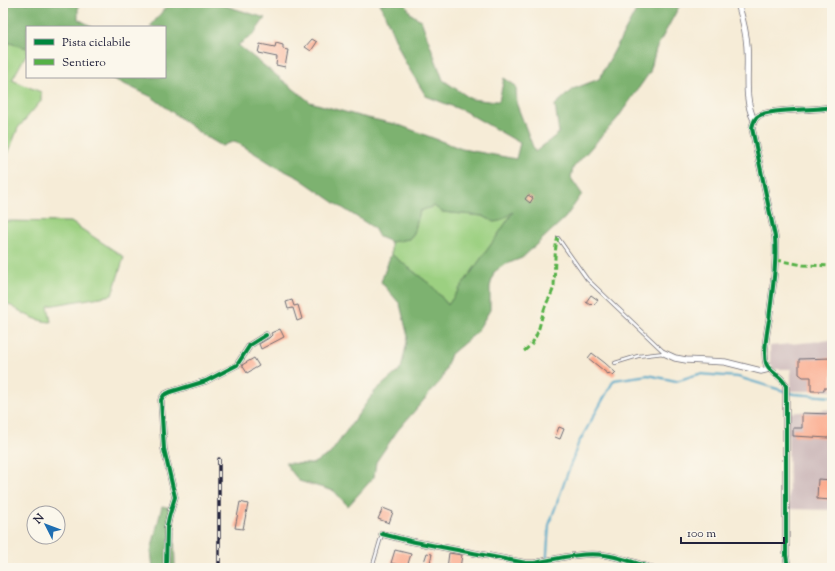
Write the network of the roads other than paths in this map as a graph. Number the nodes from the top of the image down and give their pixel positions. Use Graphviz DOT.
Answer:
graph roads {
  1 [pos="738,3"];
  2 [pos="832,107"];
  3 [pos="754,120"];
  4 [pos="558,238"];
  5 [pos="266,335"];
  6 [pos="664,353"];
  7 [pos="615,363"];
  8 [pos="769,369"];
  9 [pos="382,534"];
  10 [pos="166,568"];
  11 [pos="372,568"];
  12 [pos="651,568"];
  13 [pos="788,568"];
  1 -- 3 [label="street"];
  2 -- 3 [label="street"];
  3 -- 8 [label="street"];
  4 -- 6 [label="lane"];
  5 -- 10 [label="street"];
  6 -- 7 [label="lane"];
  6 -- 8 [label="street"];
  8 -- 13 [label="street"];
  9 -- 11 [label="lane"];
  9 -- 12 [label="street"];
}
